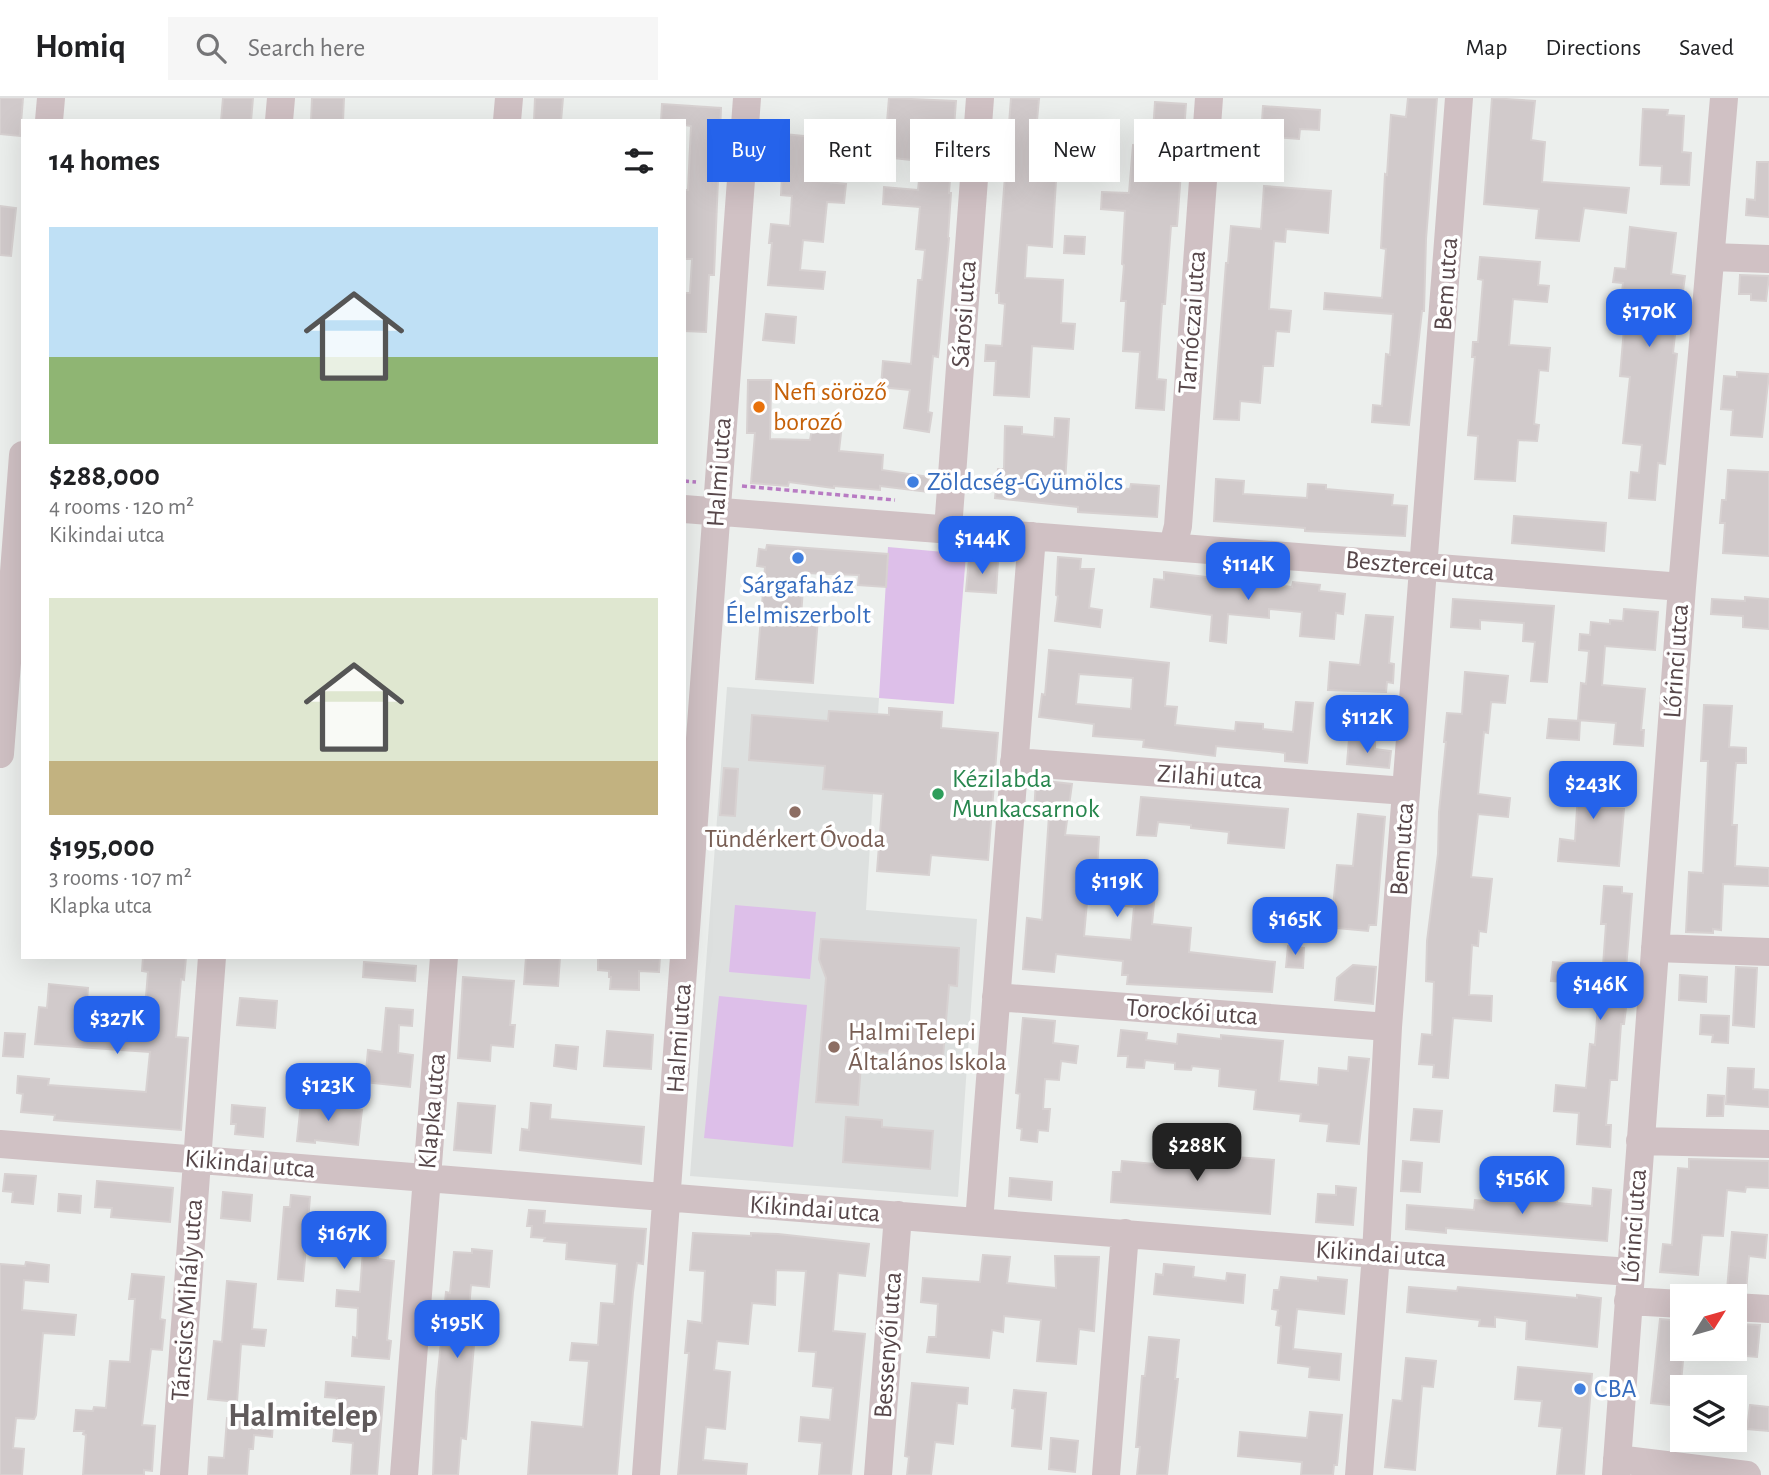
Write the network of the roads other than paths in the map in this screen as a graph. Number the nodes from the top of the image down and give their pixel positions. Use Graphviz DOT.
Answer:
graph roads {
  1 [pos="51,98"];
  2 [pos="281,98"];
  3 [pos="509,98"];
  4 [pos="747,98"];
  5 [pos="980,98"];
  6 [pos="1209,98"];
  7 [pos="1460,98"];
  8 [pos="1724,98"];
  9 [pos="49,119"];
  10 [pos="279,119"];
  11 [pos="508,119"];
  12 [pos="1710,257"];
  13 [pos="1769,259"];
  14 [pos="0,452"];
  15 [pos="21,454"];
  16 [pos="21,480"];
  17 [pos="717,498"];
  18 [pos="686,508"];
  19 [pos="948,529"];
  20 [pos="1032,536"];
  21 [pos="1173,546"];
  22 [pos="1424,566"];
  23 [pos="1682,587"];
  24 [pos="0,754"];
  25 [pos="1014,762"];
  26 [pos="1406,791"];
  27 [pos="686,932"];
  28 [pos="1655,947"];
  29 [pos="1769,953"];
  30 [pos="212,959"];
  31 [pos="444,959"];
  32 [pos="684,959"];
  33 [pos="996,997"];
  34 [pos="1388,1027"];
  35 [pos="1640,1141"];
  36 [pos="0,1144"];
  37 [pos="1769,1144"];
  38 [pos="198,1160"];
  39 [pos="426,1178"];
  40 [pos="667,1198"];
  41 [pos="898,1215"];
  42 [pos="979,1222"];
  43 [pos="1125,1234"];
  44 [pos="1376,1254"];
  45 [pos="1631,1272"];
  46 [pos="1628,1301"];
  47 [pos="1670,1303"];
  48 [pos="1747,1308"];
  49 [pos="1769,1309"];
  50 [pos="1616,1467"];
  51 [pos="174,1475"];
  52 [pos="404,1475"];
  53 [pos="646,1475"];
  54 [pos="878,1475"];
  55 [pos="1106,1475"];
  56 [pos="1359,1475"];
  57 [pos="1747,1475"];
  1 -- 9 [label="street"];
  2 -- 10 [label="street"];
  3 -- 11 [label="street"];
  4 -- 17 [label="street, Halmi utca"];
  5 -- 19 [label="street, Sárosi utca"];
  6 -- 21 [label="street, Tarnóczai utca"];
  7 -- 22 [label="street, Bem utca"];
  8 -- 12 [label="street, Lőrinci utca"];
  12 -- 13 [label="street"];
  12 -- 23 [label="street, Lőrinci utca"];
  14 -- 15 [label="street"];
  16 -- 24 [label="street"];
  17 -- 18 [label="street"];
  17 -- 19 [label="street, Besztercei utca"];
  17 -- 27 [label="street, Halmi utca"];
  19 -- 20 [label="street, Besztercei utca"];
  20 -- 21 [label="street, Besztercei utca"];
  20 -- 25 [label="street"];
  21 -- 22 [label="street, Besztercei utca"];
  22 -- 23 [label="street, Besztercei utca"];
  22 -- 26 [label="street, Bem utca"];
  23 -- 28 [label="street, Lőrinci utca"];
  25 -- 26 [label="street, Zilahi utca"];
  25 -- 33 [label="street"];
  26 -- 34 [label="street, Bem utca"];
  28 -- 29 [label="street"];
  28 -- 35 [label="street, Lőrinci utca"];
  30 -- 38 [label="street, Táncsics Mihály utca"];
  31 -- 39 [label="street, Klapka utca"];
  32 -- 40 [label="street, Halmi utca"];
  33 -- 34 [label="street, Torockói utca"];
  33 -- 42 [label="street"];
  34 -- 44 [label="street, Bem utca"];
  35 -- 37 [label="street"];
  35 -- 45 [label="street, Lőrinci utca"];
  36 -- 38 [label="street, Kikindai utca"];
  38 -- 39 [label="street, Kikindai utca"];
  38 -- 51 [label="street, Táncsics Mihály utca"];
  39 -- 40 [label="street, Kikindai utca"];
  39 -- 52 [label="street, Klapka utca"];
  40 -- 41 [label="street, Kikindai utca"];
  40 -- 53 [label="street, Halmi utca"];
  41 -- 42 [label="street, Kikindai utca"];
  41 -- 54 [label="street, Bessenyői utca"];
  42 -- 43 [label="street, Kikindai utca"];
  43 -- 44 [label="street, Kikindai utca"];
  43 -- 55 [label="street"];
  44 -- 45 [label="street, Kikindai utca"];
  44 -- 56 [label="street, Bem utca"];
  45 -- 46 [label="street, Lőrinci utca"];
  46 -- 47 [label="street"];
  46 -- 50 [label="street, Lőrinci utca"];
  48 -- 49 [label="street"];
  50 -- 57 [label="street"];
}
